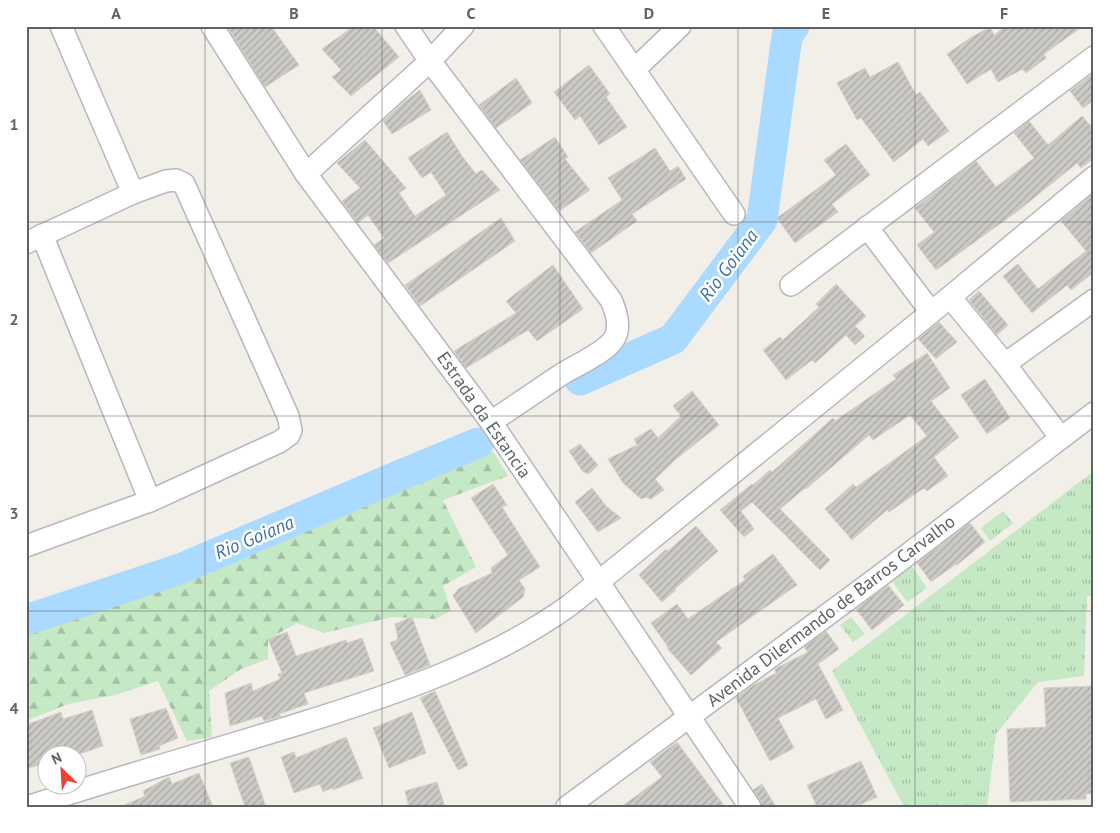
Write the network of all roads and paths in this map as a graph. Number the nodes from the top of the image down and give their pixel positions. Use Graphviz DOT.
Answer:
graph roads {
  1 [pos="61,26"];
  2 [pos="212,26"];
  3 [pos="406,26"];
  4 [pos="462,26"];
  5 [pos="604,26"];
  6 [pos="680,26"];
  7 [pos="1094,57"];
  8 [pos="430,61"];
  9 [pos="634,70"];
  10 [pos="306,174"];
  11 [pos="1094,177"];
  12 [pos="133,193"];
  13 [pos="734,214"];
  14 [pos="867,227"];
  15 [pos="34,239"];
  16 [pos="792,285"];
  17 [pos="950,297"];
  18 [pos="1094,300"];
  19 [pos="931,312"];
  20 [pos="1005,364"];
  21 [pos="1094,414"];
  22 [pos="491,422"];
  23 [pos="1061,438"];
  24 [pos="150,500"];
  25 [pos="26,546"];
  26 [pos="597,581"];
  27 [pos="690,717"];
  28 [pos="73,800"];
  29 [pos="28,807"];
  30 [pos="567,807"];
  31 [pos="750,807"];
  1 -- 12 [label="street"];
  2 -- 10 [label="street, Estrada da Estancia"];
  3 -- 8 [label="street"];
  4 -- 8 [label="street"];
  5 -- 9 [label="street"];
  6 -- 9 [label="street"];
  7 -- 14 [label="street"];
  8 -- 10 [label="street"];
  8 -- 22 [label="street"];
  9 -- 13 [label="street"];
  10 -- 22 [label="street, Estrada da Estancia"];
  11 -- 17 [label="street"];
  12 -- 15 [label="street"];
  12 -- 24 [label="street"];
  14 -- 16 [label="street"];
  14 -- 19 [label="street"];
  15 -- 24 [label="street"];
  17 -- 19 [label="street"];
  17 -- 20 [label="street"];
  18 -- 20 [label="street"];
  19 -- 26 [label="street"];
  20 -- 23 [label="street"];
  21 -- 23 [label="street, Avenida Dilermando de Barros Carvalho"];
  22 -- 26 [label="street, Estrada da Estancia"];
  23 -- 27 [label="street, Avenida Dilermando de Barros Carvalho"];
  24 -- 25 [label="street"];
  26 -- 27 [label="street, Estrada da Estancia"];
  26 -- 28 [label="street"];
  27 -- 30 [label="street, Avenida Dilermando de Barros Carvalho"];
  27 -- 31 [label="street, Estrada da Estancia"];
  28 -- 29 [label="street"];
}
